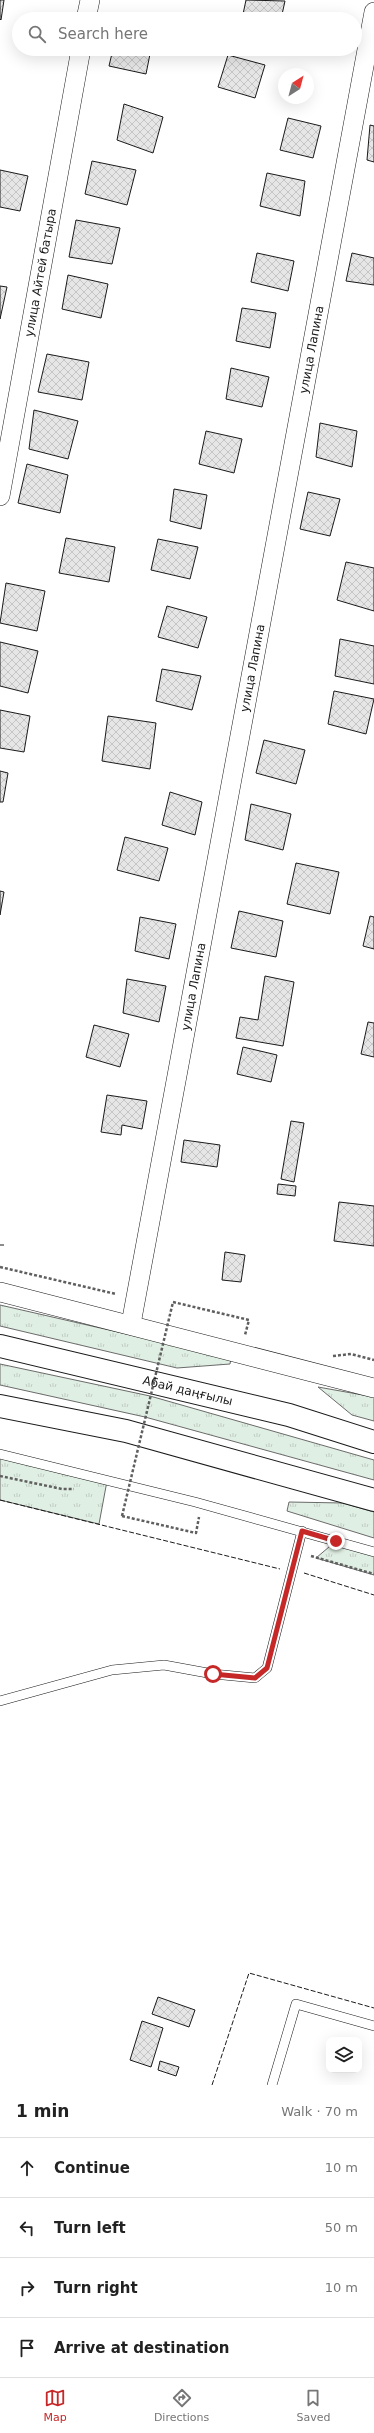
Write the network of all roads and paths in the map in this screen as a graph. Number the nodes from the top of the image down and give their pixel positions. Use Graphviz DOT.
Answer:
graph roads {
  1 [pos="90,0"];
  2 [pos="87,12"];
  3 [pos="374,12"];
  4 [pos="80,56"];
  5 [pos="0,496"];
  6 [pos="0,1267"];
  7 [pos="0,1292"];
  8 [pos="119,1295"];
  9 [pos="131,1324"];
  10 [pos="245,1336"];
  11 [pos="0,1346"];
  12 [pos="374,1388"];
  13 [pos="0,1406"];
  14 [pos="374,1442"];
  15 [pos="0,1454"];
  16 [pos="0,1476"];
  17 [pos="80,1488"];
  18 [pos="374,1500"];
  19 [pos="199,1516"];
  20 [pos="302,1531"];
  21 [pos="374,1552"];
  22 [pos="297,1553"];
  23 [pos="374,1574"];
  24 [pos="0,1701"];
  25 [pos="374,2026"];
  26 [pos="272,2085"];
  1 -- 2 [label="street"];
  3 -- 9 [label="street, улица Лапина"];
  4 -- 5 [label="street, улица Айтей батыра"];
  6 -- 8 [label="path"];
  7 -- 9 [label="street"];
  9 -- 12 [label="street"];
  10 -- 19 [label="path, bridge"];
  11 -- 14 [label="main road, Абай даңғылы"];
  13 -- 18 [label="main road"];
  15 -- 20 [label="lane"];
  16 -- 17 [label="path"];
  20 -- 21 [label="lane"];
  20 -- 22 [label="lane"];
  22 -- 23 [label="path"];
  22 -- 24 [label="lane"];
  25 -- 26 [label="lane"];
}
